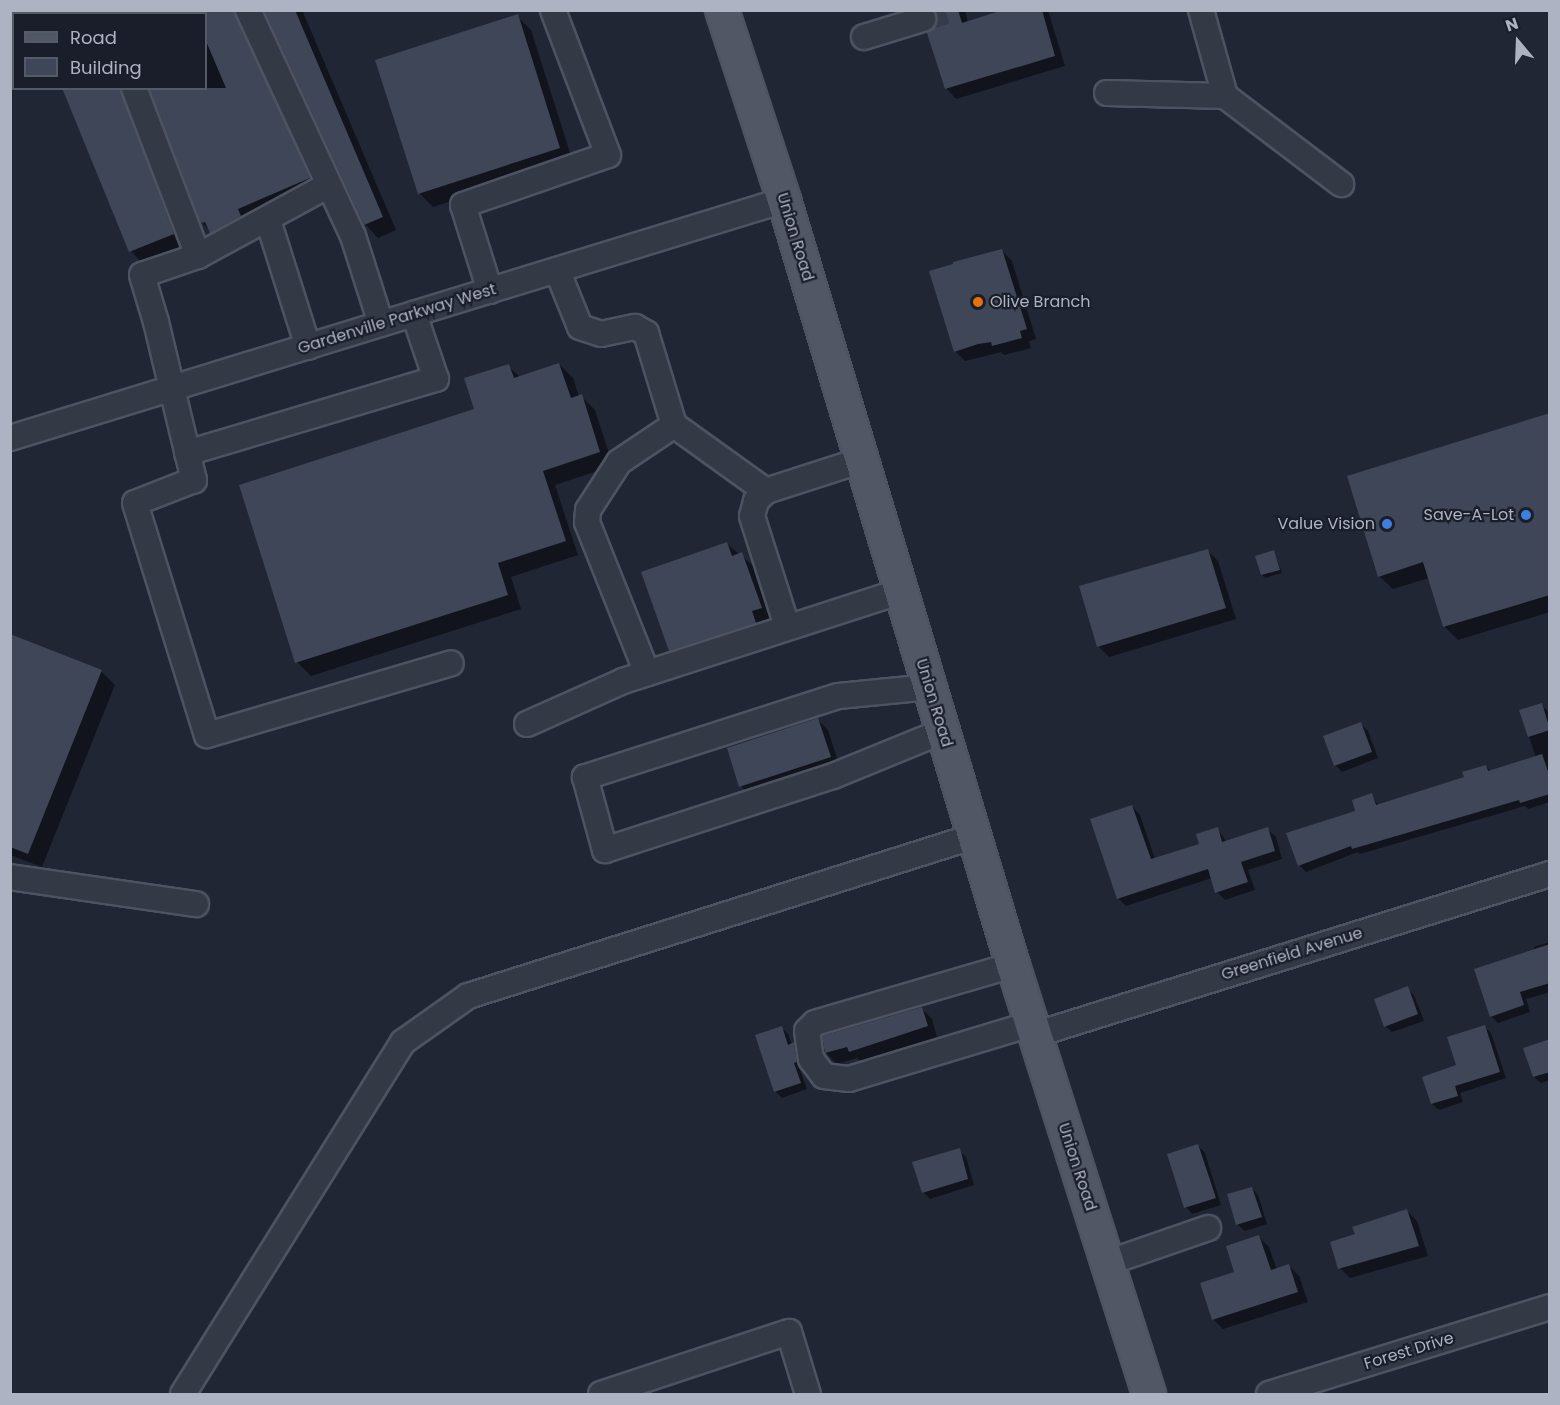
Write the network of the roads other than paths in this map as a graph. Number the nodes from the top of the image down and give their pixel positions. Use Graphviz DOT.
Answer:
graph roads {
  1 [pos="248,10"];
  2 [pos="553,10"];
  3 [pos="722,10"];
  4 [pos="1201,10"];
  5 [pos="922,19"];
  6 [pos="864,37"];
  7 [pos="135,90"];
  8 [pos="1107,93"];
  9 [pos="1225,96"];
  10 [pos="1341,184"];
  11 [pos="329,185"];
  12 [pos="784,201"];
  13 [pos="268,220"];
  14 [pos="198,256"];
  15 [pos="557,270"];
  16 [pos="490,291"];
  17 [pos="414,314"];
  18 [pos="381,324"];
  19 [pos="308,347"];
  20 [pos="173,388"];
  21 [pos="674,426"];
  22 [pos="10,438"];
  23 [pos="187,453"];
  24 [pos="862,460"];
  25 [pos="765,491"];
  26 [pos="901,591"];
  27 [pos="787,626"];
  28 [pos="451,663"];
  29 [pos="647,673"];
  30 [pos="930,687"];
  31 [pos="527,724"];
  32 [pos="943,731"];
  33 [pos="975,836"];
  34 [pos="1550,874"];
  35 [pos="10,877"];
  36 [pos="196,904"];
  37 [pos="1012,965"];
  38 [pos="1033,1030"];
  39 [pos="1208,1228"];
  40 [pos="1107,1263"];
  41 [pos="1550,1307"];
  42 [pos="183,1395"];
  43 [pos="601,1395"];
  44 [pos="808,1395"];
  45 [pos="1149,1395"];
  46 [pos="1269,1395"];
  1 -- 11 [label="street"];
  2 -- 16 [label="street"];
  3 -- 12 [label="main road, Union Road"];
  4 -- 9 [label="street"];
  5 -- 6 [label="street"];
  7 -- 14 [label="street"];
  8 -- 9 [label="street"];
  9 -- 10 [label="street"];
  11 -- 13 [label="street"];
  11 -- 18 [label="street"];
  12 -- 15 [label="street, Gardenville Parkway West"];
  12 -- 24 [label="main road, Union Road"];
  13 -- 14 [label="street"];
  13 -- 19 [label="street"];
  14 -- 20 [label="street"];
  15 -- 16 [label="street, Gardenville Parkway West"];
  15 -- 21 [label="street"];
  16 -- 17 [label="street, Gardenville Parkway West"];
  17 -- 18 [label="street, Gardenville Parkway West"];
  17 -- 23 [label="street"];
  18 -- 19 [label="street, Gardenville Parkway West"];
  19 -- 20 [label="street, Gardenville Parkway West"];
  20 -- 22 [label="street, Gardenville Parkway West"];
  20 -- 23 [label="street"];
  21 -- 25 [label="street"];
  21 -- 29 [label="street"];
  23 -- 28 [label="street"];
  24 -- 25 [label="street"];
  24 -- 26 [label="main road, Union Road"];
  25 -- 27 [label="street"];
  26 -- 27 [label="street"];
  26 -- 30 [label="main road, Union Road"];
  27 -- 29 [label="street"];
  29 -- 31 [label="street"];
  30 -- 32 [label="main road, Union Road"];
  30 -- 32 [label="street"];
  32 -- 33 [label="main road, Union Road"];
  33 -- 37 [label="main road, Union Road"];
  33 -- 42 [label="street"];
  34 -- 38 [label="street, Greenfield Avenue"];
  35 -- 36 [label="street"];
  37 -- 38 [label="main road, Union Road"];
  37 -- 38 [label="street, Greenfield Avenue"];
  38 -- 40 [label="main road, Union Road"];
  39 -- 40 [label="street"];
  40 -- 45 [label="main road, Union Road"];
  41 -- 46 [label="street, Forest Drive"];
  43 -- 44 [label="street"];
}
